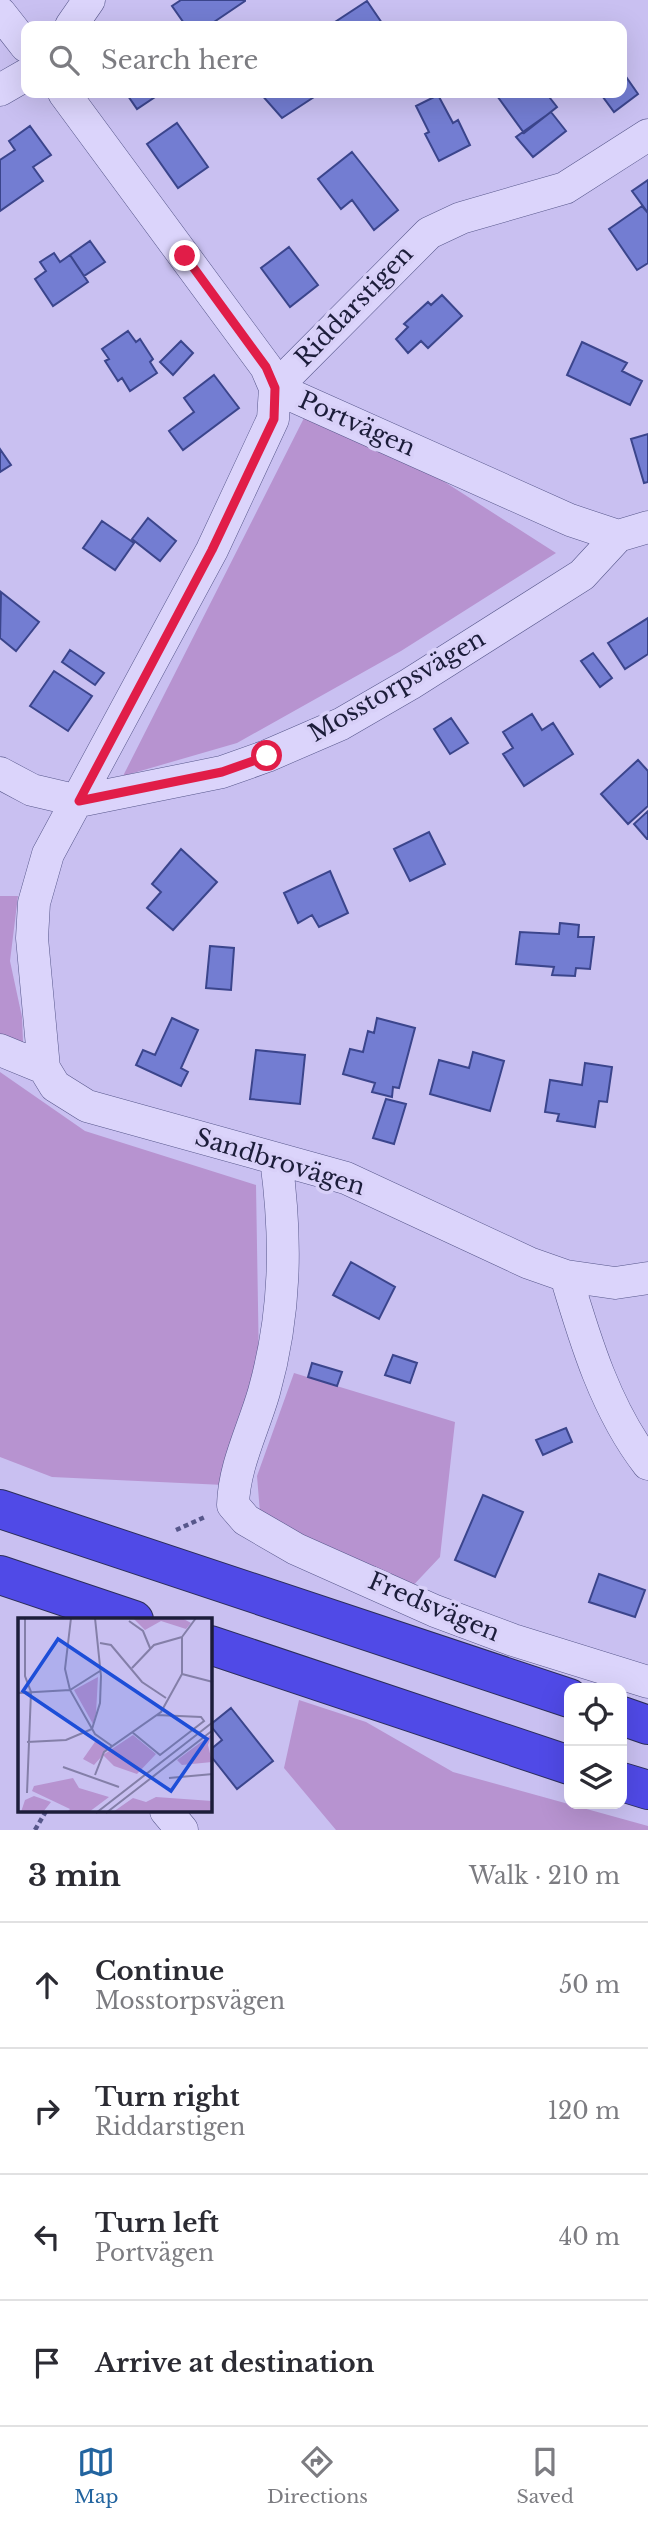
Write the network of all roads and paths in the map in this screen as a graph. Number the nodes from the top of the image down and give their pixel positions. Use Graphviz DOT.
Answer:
graph roads {
  1 [pos="89,0"];
  2 [pos="0,13"];
  3 [pos="74,21"];
  4 [pos="21,40"];
  5 [pos="21,78"];
  6 [pos="0,90"];
  7 [pos="68,98"];
  8 [pos="648,135"];
  9 [pos="275,388"];
  10 [pos="648,527"];
  11 [pos="618,536"];
  12 [pos="0,773"];
  13 [pos="79,801"];
  14 [pos="0,1050"];
  15 [pos="44,1068"];
  16 [pos="276,1159"];
  17 [pos="566,1276"];
  18 [pos="648,1278"];
  19 [pos="648,1464"];
  20 [pos="0,1509"];
  21 [pos="0,1576"];
  22 [pos="128,1618"];
  23 [pos="212,1647"];
  24 [pos="648,1682"];
  25 [pos="564,1696"];
  26 [pos="627,1718"];
  27 [pos="648,1725"];
  28 [pos="564,1763"];
  29 [pos="627,1784"];
  30 [pos="648,1790"];
  31 [pos="45,1812"];
  32 [pos="167,1812"];
  33 [pos="36,1830"];
  34 [pos="182,1830"];
  1 -- 3 [label="street"];
  2 -- 4 [label="street"];
  5 -- 6 [label="street"];
  7 -- 9 [label="street, Portvägen"];
  8 -- 9 [label="street, Riddarstigen"];
  9 -- 11 [label="street, Portvägen"];
  9 -- 13 [label="street, Riddarstigen"];
  10 -- 11 [label="street"];
  11 -- 13 [label="street, Mosstorpsvägen"];
  12 -- 13 [label="street, Mosstorpsvägen"];
  13 -- 15 [label="street, Riddarstigen"];
  14 -- 15 [label="street, Sandbrovägen"];
  15 -- 16 [label="street, Sandbrovägen"];
  16 -- 17 [label="street, Sandbrovägen"];
  16 -- 24 [label="street, Fredsvägen"];
  17 -- 18 [label="street, Sandbrovägen"];
  17 -- 19 [label="street"];
  20 -- 25 [label="highway"];
  21 -- 22 [label="highway"];
  23 -- 28 [label="highway"];
  26 -- 27 [label="highway"];
  29 -- 30 [label="highway"];
  31 -- 33 [label="path"];
  32 -- 34 [label="street"];
}
